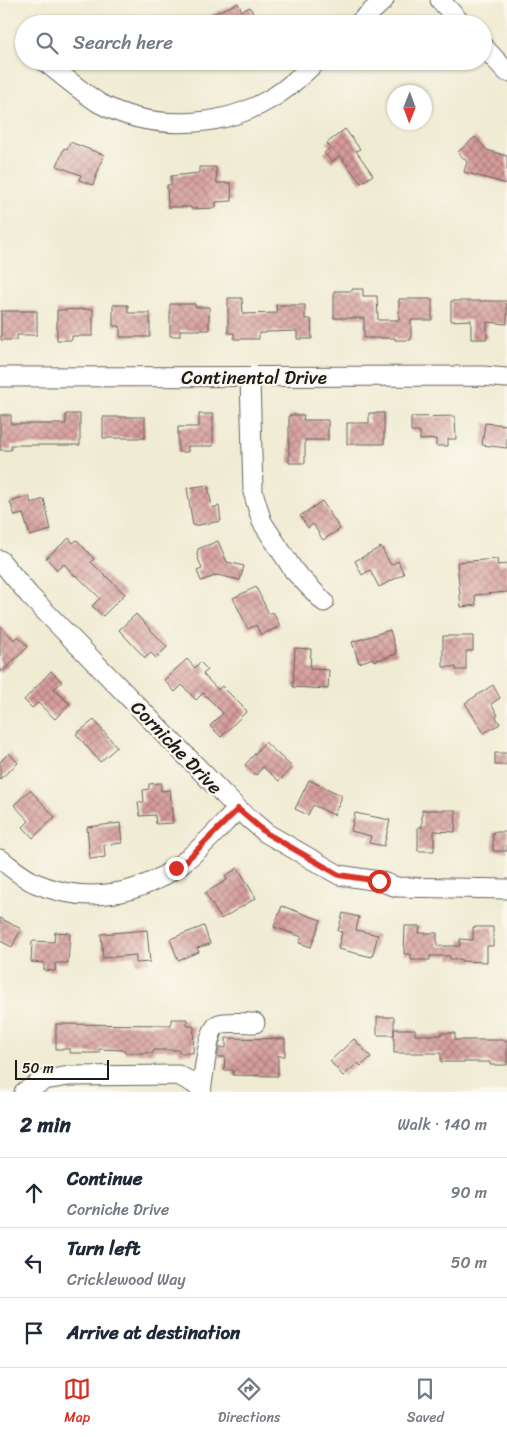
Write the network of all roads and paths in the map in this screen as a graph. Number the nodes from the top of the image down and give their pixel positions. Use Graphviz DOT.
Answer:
graph roads {
  1 [pos="384,0"];
  2 [pos="440,0"];
  3 [pos="368,15"];
  4 [pos="454,15"];
  5 [pos="492,56"];
  6 [pos="56,70"];
  7 [pos="307,70"];
  8 [pos="507,72"];
  9 [pos="0,377"];
  10 [pos="250,377"];
  11 [pos="507,378"];
  12 [pos="0,560"];
  13 [pos="324,602"];
  14 [pos="238,809"];
  15 [pos="0,859"];
  16 [pos="507,889"];
  17 [pos="255,1023"];
  18 [pos="202,1091"];
  19 [pos="24,1092"];
  1 -- 3 [label="street"];
  2 -- 4 [label="street"];
  5 -- 8 [label="street"];
  6 -- 7 [label="street"];
  9 -- 10 [label="street, Continental Drive"];
  10 -- 11 [label="street, Continental Drive"];
  10 -- 13 [label="street"];
  12 -- 14 [label="street, Corniche Drive"];
  14 -- 15 [label="street"];
  14 -- 16 [label="street, Corniche Drive"];
  17 -- 18 [label="street"];
  18 -- 19 [label="street"];
}
